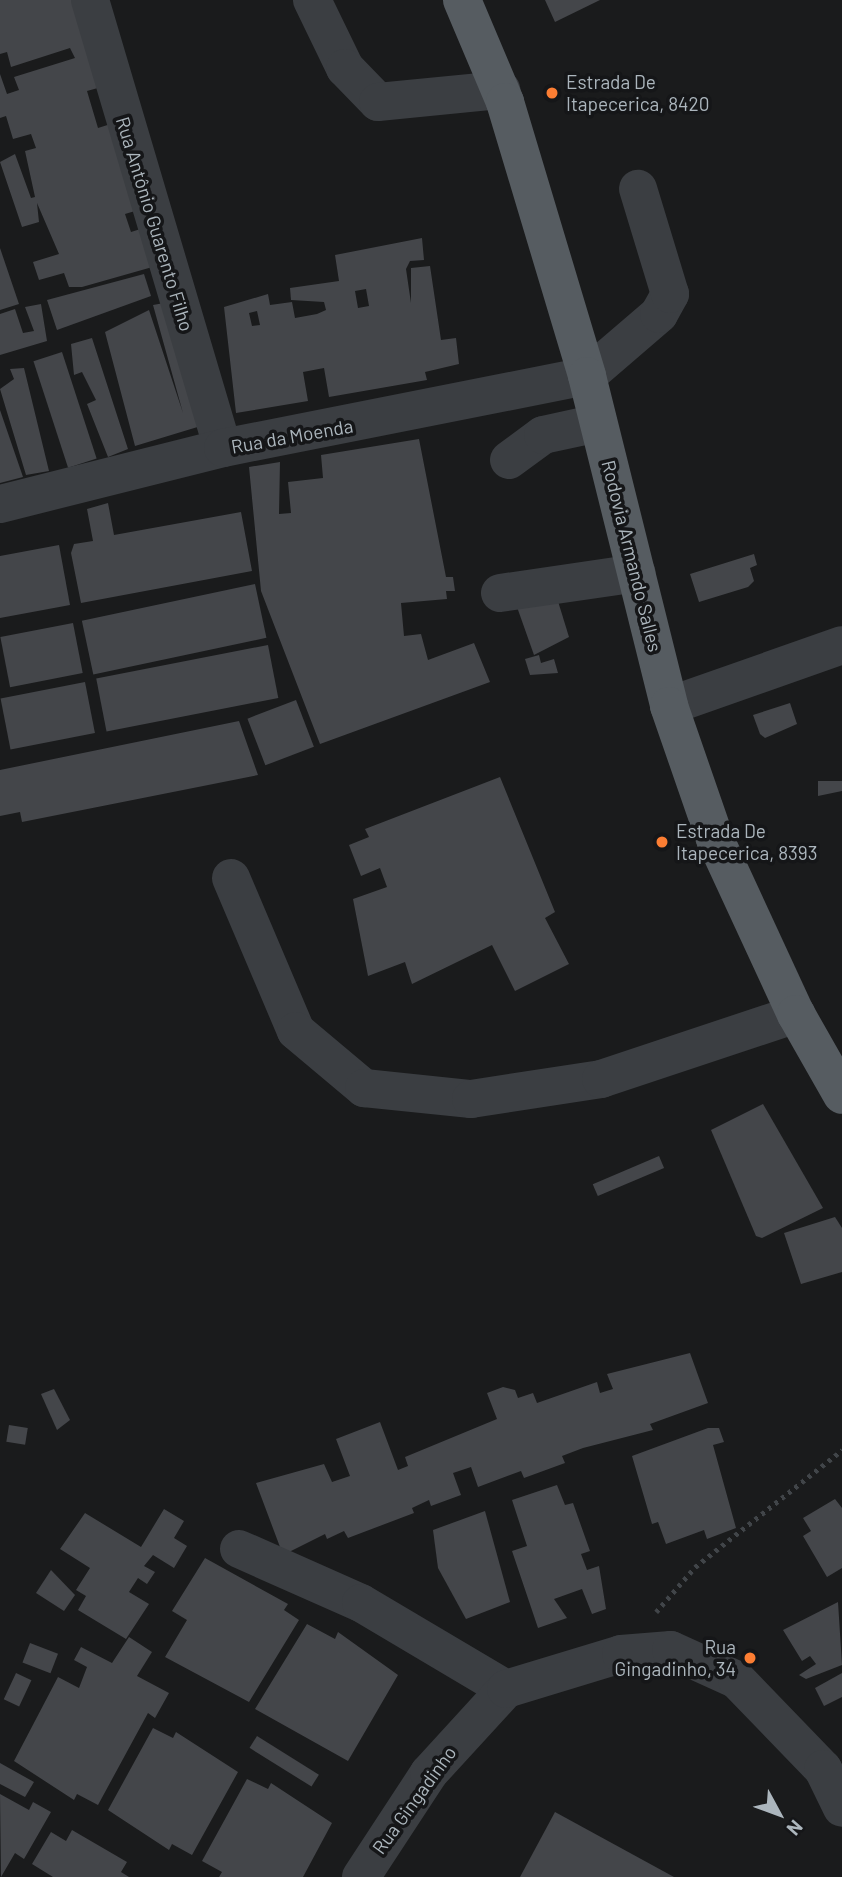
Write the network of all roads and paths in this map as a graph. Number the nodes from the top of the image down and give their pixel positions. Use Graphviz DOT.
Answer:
graph roads {
  1 [pos="90,0"];
  2 [pos="312,0"];
  3 [pos="462,0"];
  4 [pos="501,90"];
  5 [pos="638,189"];
  6 [pos="587,376"];
  7 [pos="598,423"];
  8 [pos="223,448"];
  9 [pos="509,460"];
  10 [pos="0,504"];
  11 [pos="636,573"];
  12 [pos="500,593"];
  13 [pos="842,645"];
  14 [pos="669,706"];
  15 [pos="231,878"];
  16 [pos="796,1014"];
  17 [pos="842,1095"];
  18 [pos="842,1450"];
  19 [pos="239,1549"];
  20 [pos="621,1654"];
  21 [pos="506,1689"];
  22 [pos="842,1808"];
  23 [pos="361,1877"];
  1 -- 8 [label="street, Rua Antônio Guarento Filho"];
  2 -- 4 [label="street"];
  3 -- 4 [label="main road, Rodovia Armando Salles"];
  4 -- 6 [label="main road, Rodovia Armando Salles"];
  5 -- 6 [label="street"];
  6 -- 7 [label="main road, Rodovia Armando Salles"];
  6 -- 8 [label="street, Rua da Moenda"];
  7 -- 9 [label="street"];
  7 -- 11 [label="main road, Rodovia Armando Salles"];
  8 -- 10 [label="street, Rua da Moenda"];
  11 -- 12 [label="street"];
  11 -- 14 [label="main road, Rodovia Armando Salles"];
  13 -- 14 [label="street"];
  14 -- 16 [label="main road, Rodovia Armando Salles"];
  15 -- 16 [label="street"];
  16 -- 17 [label="main road, Rodovia Armando Salles"];
  18 -- 20 [label="path"];
  19 -- 21 [label="street"];
  20 -- 21 [label="street"];
  20 -- 22 [label="street"];
  21 -- 23 [label="street, Rua Gingadinho"];
}
